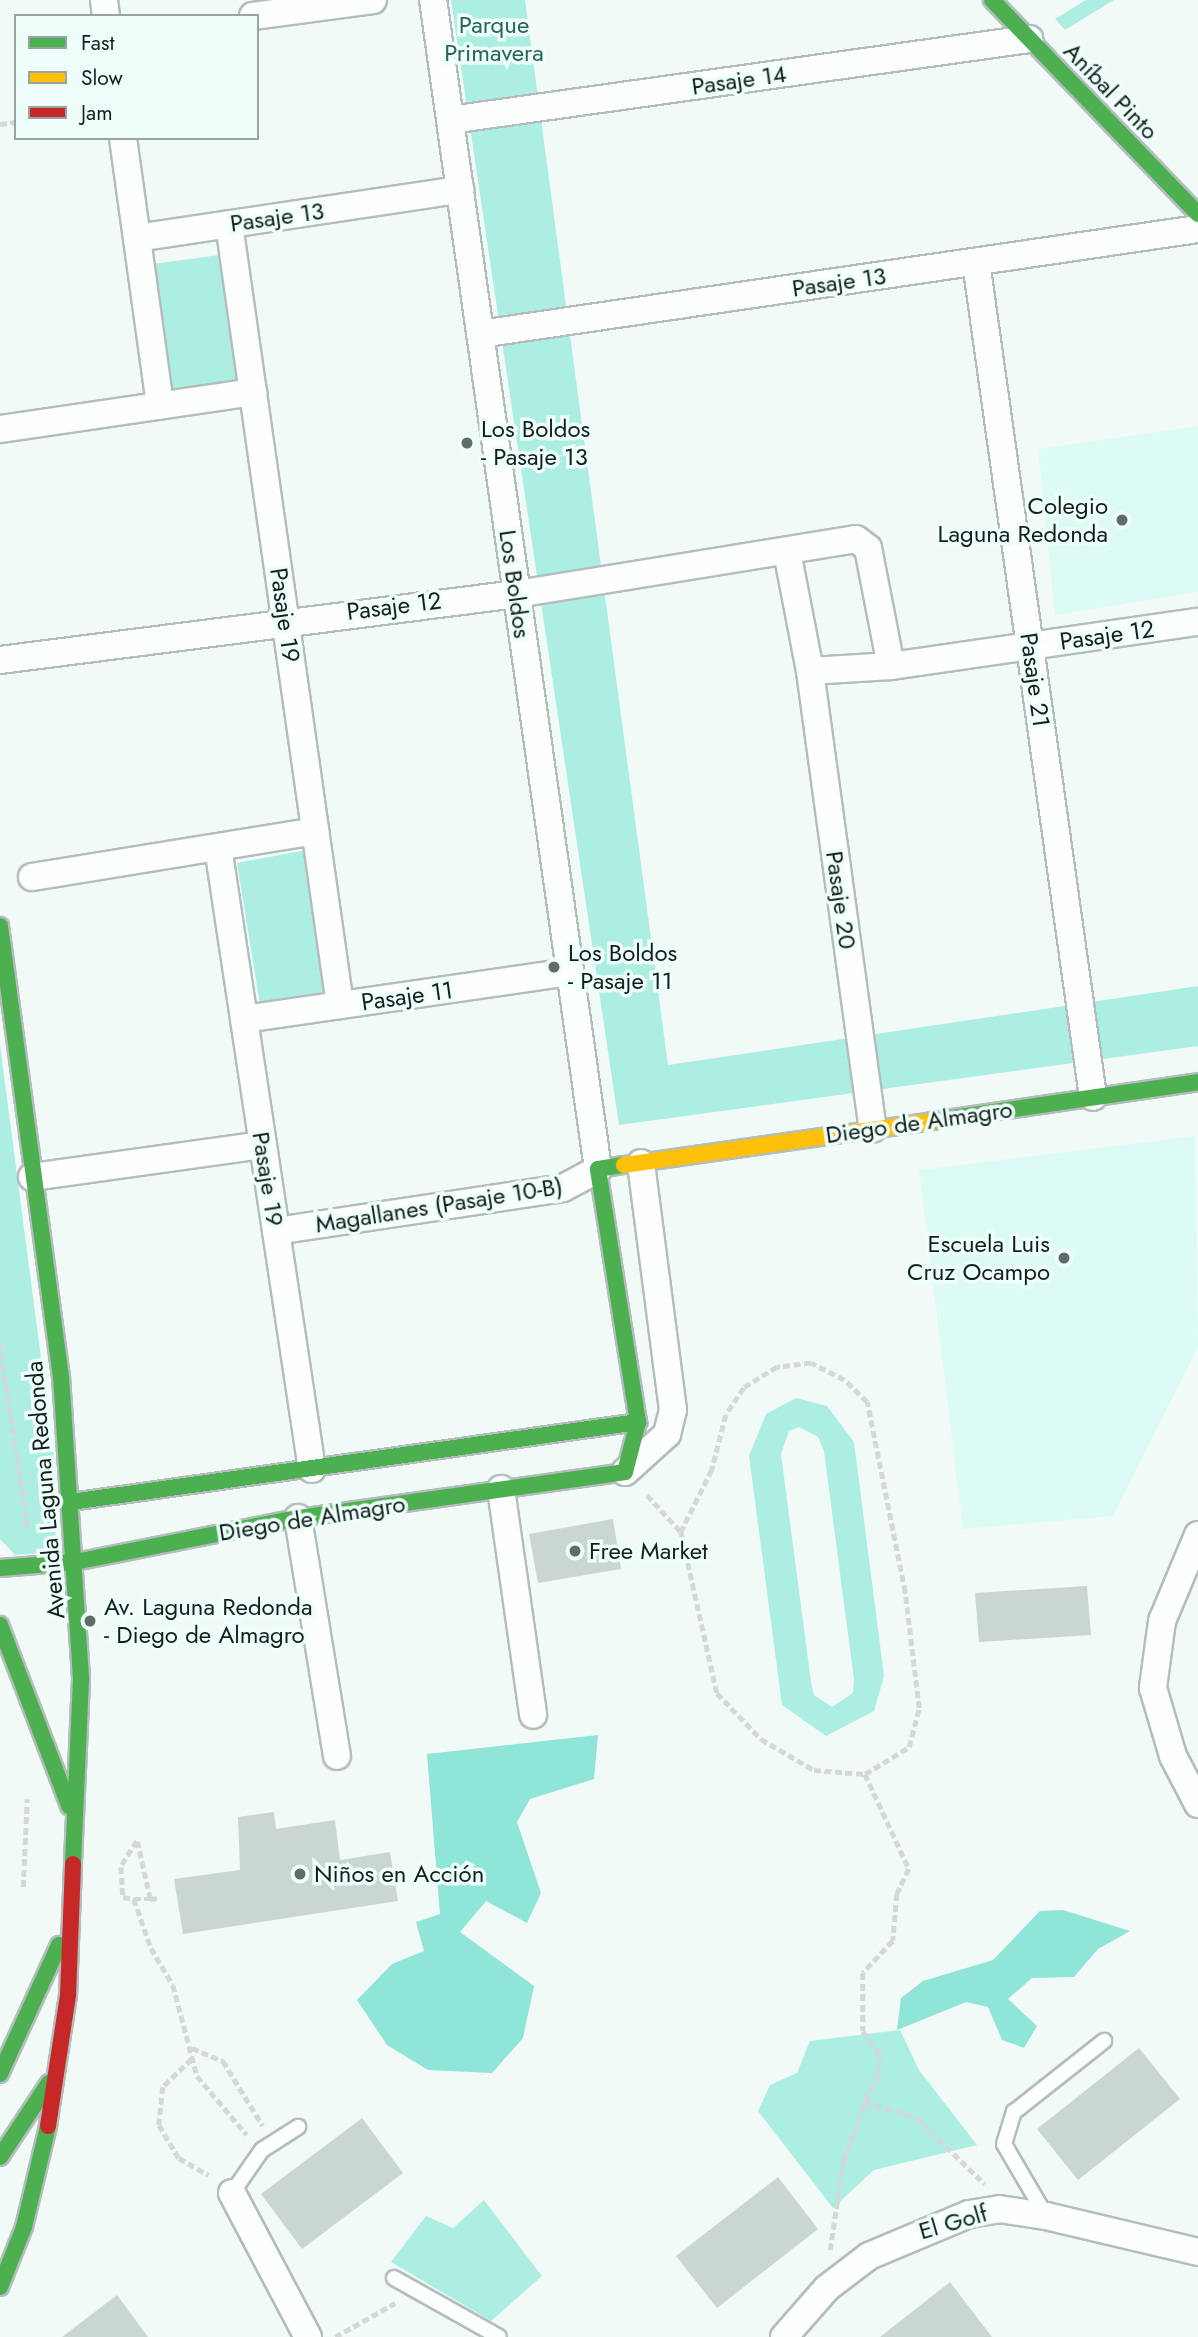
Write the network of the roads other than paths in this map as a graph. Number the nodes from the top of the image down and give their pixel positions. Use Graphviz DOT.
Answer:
graph roads {
  1 [pos="373,0"];
  2 [pos="433,0"];
  3 [pos="992,0"];
  4 [pos="259,15"];
  5 [pos="1029,39"];
  6 [pos="450,120"];
  7 [pos="123,140"];
  8 [pos="460,190"];
  9 [pos="1198,214"];
  10 [pos="229,224"];
  11 [pos="1198,229"];
  12 [pos="137,238"];
  13 [pos="976,262"];
  14 [pos="480,334"];
  15 [pos="253,392"];
  16 [pos="160,405"];
  17 [pos="0,429"];
  18 [pos="788,551"];
  19 [pos="517,594"];
  20 [pos="285,621"];
  21 [pos="1198,622"];
  22 [pos="1030,646"];
  23 [pos="0,660"];
  24 [pos="891,666"];
  25 [pos="810,671"];
  26 [pos="315,831"];
  27 [pos="218,847"];
  28 [pos="32,877"];
  29 [pos="0,926"];
  30 [pos="570,972"];
  31 [pos="340,1005"];
  32 [pos="0,1016"];
  33 [pos="244,1019"];
  34 [pos="12,1031"];
  35 [pos="1198,1082"];
  36 [pos="1093,1097"];
  37 [pos="873,1129"];
  38 [pos="263,1146"];
  39 [pos="641,1163"];
  40 [pos="598,1169"];
  41 [pos="32,1177"];
  42 [pos="276,1231"];
  43 [pos="638,1422"];
  44 [pos="313,1469"];
  45 [pos="625,1472"];
  46 [pos="501,1489"];
  47 [pos="71,1502"];
  48 [pos="298,1518"];
  49 [pos="1198,1535"];
  50 [pos="75,1562"];
  51 [pos="0,1568"];
  52 [pos="1190,1576"];
  53 [pos="0,1625"];
  54 [pos="533,1715"];
  55 [pos="337,1756"];
  56 [pos="1198,1804"];
  57 [pos="75,1831"];
  58 [pos="70,1906"];
  59 [pos="1104,2041"];
  60 [pos="61,2052"];
  61 [pos="0,2074"];
  62 [pos="298,2127"];
  63 [pos="0,2157"];
  64 [pos="234,2190"];
  65 [pos="1046,2216"];
  66 [pos="1198,2252"];
  67 [pos="394,2278"];
  68 [pos="0,2287"];
  69 [pos="308,2337"];
  70 [pos="499,2337"];
  71 [pos="784,2337"];
  1 -- 4 [label="street"];
  2 -- 6 [label="street, Los Boldos"];
  3 -- 5 [label="street, Aníbal Pinto"];
  5 -- 6 [label="street, Pasaje 14"];
  5 -- 9 [label="street, Aníbal Pinto"];
  6 -- 8 [label="street, Los Boldos"];
  7 -- 12 [label="street"];
  8 -- 10 [label="street, Pasaje 13"];
  8 -- 14 [label="street, Los Boldos"];
  10 -- 12 [label="street, Pasaje 13"];
  10 -- 15 [label="street, Pasaje 19"];
  11 -- 13 [label="street, Pasaje 13"];
  12 -- 16 [label="street"];
  13 -- 14 [label="street, Pasaje 13"];
  13 -- 22 [label="street, Pasaje 21"];
  14 -- 19 [label="street, Los Boldos"];
  15 -- 16 [label="street"];
  15 -- 20 [label="street, Pasaje 19"];
  16 -- 17 [label="street"];
  18 -- 19 [label="street, Pasaje 12"];
  18 -- 24 [label="street, Pasaje 12"];
  18 -- 25 [label="street"];
  19 -- 20 [label="street, Pasaje 12"];
  19 -- 30 [label="street, Los Boldos"];
  20 -- 23 [label="street, Pasaje 12"];
  20 -- 26 [label="street, Pasaje 19"];
  21 -- 22 [label="street, Pasaje 12"];
  22 -- 24 [label="street, Pasaje 12"];
  22 -- 36 [label="street, Pasaje 21"];
  24 -- 25 [label="street, Pasaje 12"];
  25 -- 37 [label="street, Pasaje 20"];
  26 -- 27 [label="street"];
  26 -- 31 [label="street, Pasaje 19"];
  27 -- 28 [label="street"];
  27 -- 33 [label="street, Pasaje 19"];
  29 -- 34 [label="street, Avenida Laguna Redonda"];
  30 -- 31 [label="street, Pasaje 11"];
  30 -- 40 [label="street, Los Boldos"];
  31 -- 33 [label="street, Pasaje 11"];
  32 -- 34 [label="street"];
  33 -- 38 [label="street, Pasaje 19"];
  34 -- 41 [label="street, Avenida Laguna Redonda"];
  35 -- 36 [label="street, Diego de Almagro"];
  36 -- 37 [label="street, Diego de Almagro"];
  37 -- 39 [label="street, Diego de Almagro"];
  38 -- 41 [label="street"];
  38 -- 42 [label="street, Pasaje 19"];
  39 -- 40 [label="street, Diego de Almagro"];
  39 -- 45 [label="street"];
  40 -- 42 [label="street, Magallanes (Pasaje 10-B)"];
  40 -- 43 [label="street"];
  41 -- 47 [label="street, Avenida Laguna Redonda"];
  42 -- 44 [label="street, Pasaje 19"];
  43 -- 44 [label="street, Diego de Almagro"];
  43 -- 45 [label="street"];
  44 -- 47 [label="street, Diego de Almagro"];
  45 -- 46 [label="street, Diego de Almagro"];
  46 -- 48 [label="street, Diego de Almagro"];
  46 -- 54 [label="street"];
  47 -- 50 [label="street, Avenida Laguna Redonda"];
  48 -- 50 [label="street, Diego de Almagro"];
  48 -- 55 [label="street"];
  49 -- 52 [label="street"];
  50 -- 51 [label="street, Diego de Almagro"];
  50 -- 57 [label="street, Avenida Laguna Redonda"];
  52 -- 56 [label="street"];
  53 -- 57 [label="street"];
  57 -- 58 [label="street, Avenida Laguna Redonda"];
  58 -- 60 [label="street, Avenida Laguna Redonda"];
  58 -- 61 [label="street"];
  59 -- 65 [label="lane"];
  60 -- 63 [label="street, Avenida Laguna Redonda"];
  60 -- 68 [label="street, Avenida Laguna Redonda"];
  62 -- 64 [label="lane"];
  64 -- 69 [label="street"];
  65 -- 66 [label="street, El Golf"];
  65 -- 71 [label="street, El Golf"];
  67 -- 70 [label="lane"];
}
